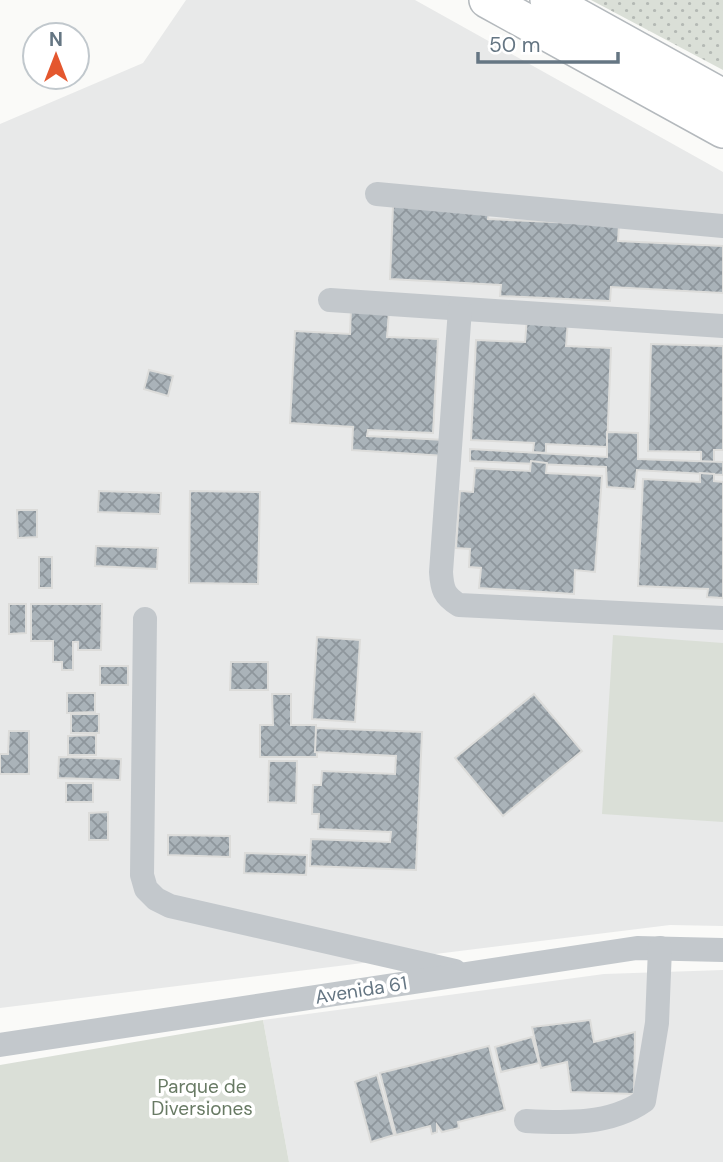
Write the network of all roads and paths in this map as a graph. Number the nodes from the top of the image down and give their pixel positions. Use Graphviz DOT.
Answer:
graph roads {
  1 [pos="487,0"];
  2 [pos="548,0"];
  3 [pos="723,97"];
  4 [pos="723,130"];
  5 [pos="377,194"];
  6 [pos="723,226"];
  7 [pos="330,300"];
  8 [pos="460,309"];
  9 [pos="723,326"];
  10 [pos="723,618"];
  11 [pos="145,619"];
  12 [pos="660,948"];
  13 [pos="723,950"];
  14 [pos="469,974"];
  15 [pos="0,1045"];
  16 [pos="526,1121"];
  1 -- 4 [label="highway"];
  2 -- 3 [label="highway"];
  5 -- 6 [label="street"];
  7 -- 8 [label="street"];
  8 -- 9 [label="street"];
  8 -- 10 [label="street"];
  11 -- 14 [label="street"];
  12 -- 13 [label="street, Avenida 61"];
  12 -- 14 [label="street, Avenida 61"];
  12 -- 16 [label="street"];
  14 -- 15 [label="street, Avenida 61"];
}
